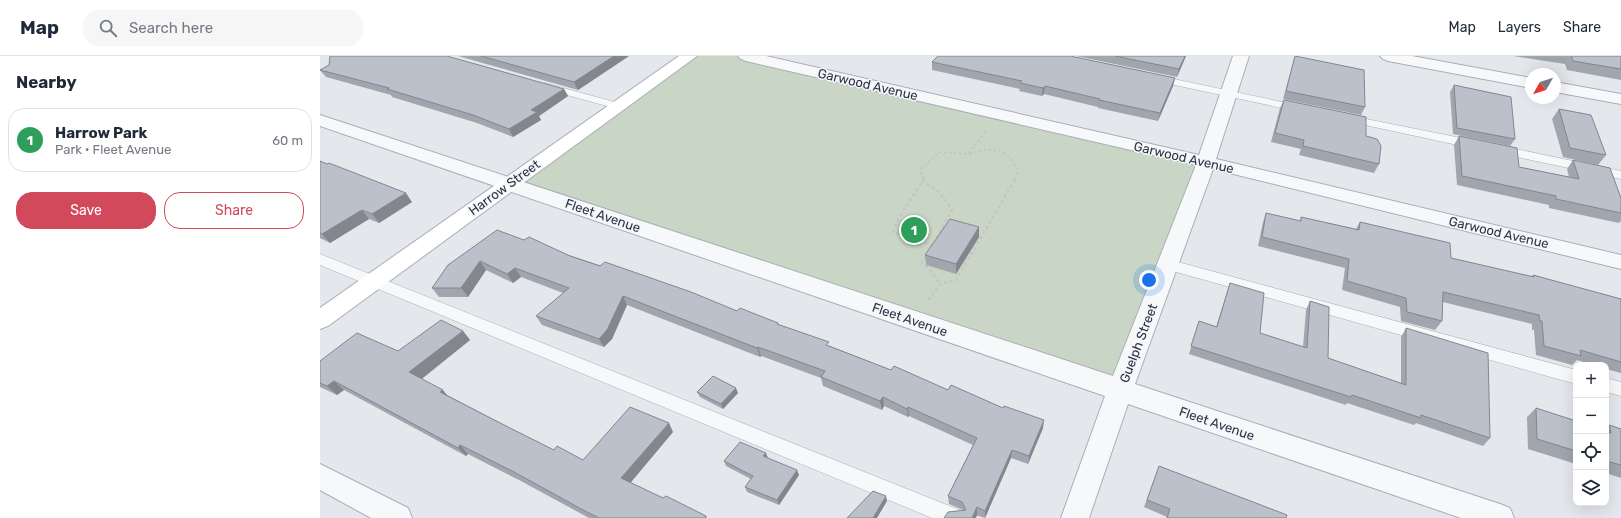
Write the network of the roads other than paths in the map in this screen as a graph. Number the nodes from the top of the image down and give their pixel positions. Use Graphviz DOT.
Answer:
graph roads {
  1 [pos="689,56"];
  2 [pos="746,56"];
  3 [pos="1241,56"];
  4 [pos="1388,56"];
  5 [pos="1143,75"];
  6 [pos="1525,82"];
  7 [pos="536,83"];
  8 [pos="1561,88"];
  9 [pos="1228,94"];
  10 [pos="1621,99"];
  11 [pos="618,106"];
  12 [pos="1313,111"];
  13 [pos="1336,116"];
  14 [pos="320,120"];
  15 [pos="1206,162"];
  16 [pos="1621,175"];
  17 [pos="508,183"];
  18 [pos="320,259"];
  19 [pos="1621,262"];
  20 [pos="1167,264"];
  21 [pos="374,282"];
  22 [pos="320,320"];
  23 [pos="1573,376"];
  24 [pos="1609,386"];
  25 [pos="1621,389"];
  26 [pos="1120,390"];
  27 [pos="320,476"];
  28 [pos="398,518"];
  29 [pos="955,518"];
  30 [pos="1075,518"];
  31 [pos="1500,518"];
  1 -- 11 [label="street, Harrow Street"];
  2 -- 15 [label="street, Garwood Avenue"];
  3 -- 9 [label="street, Guelph Street"];
  4 -- 6 [label="street"];
  5 -- 9 [label="lane"];
  7 -- 11 [label="lane"];
  8 -- 10 [label="street"];
  9 -- 12 [label="lane"];
  9 -- 15 [label="street, Guelph Street"];
  11 -- 17 [label="street, Harrow Street"];
  13 -- 16 [label="lane"];
  14 -- 17 [label="street, Fleet Avenue"];
  15 -- 19 [label="street, Garwood Avenue"];
  15 -- 20 [label="street, Guelph Street"];
  17 -- 21 [label="street, Harrow Street"];
  17 -- 26 [label="street, Fleet Avenue"];
  18 -- 21 [label="lane"];
  20 -- 23 [label="lane"];
  20 -- 26 [label="street, Guelph Street"];
  21 -- 22 [label="street, Harrow Street"];
  21 -- 29 [label="lane"];
  24 -- 25 [label="lane"];
  26 -- 30 [label="street, Guelph Street"];
  26 -- 31 [label="street, Fleet Avenue"];
  27 -- 28 [label="street"];
}
